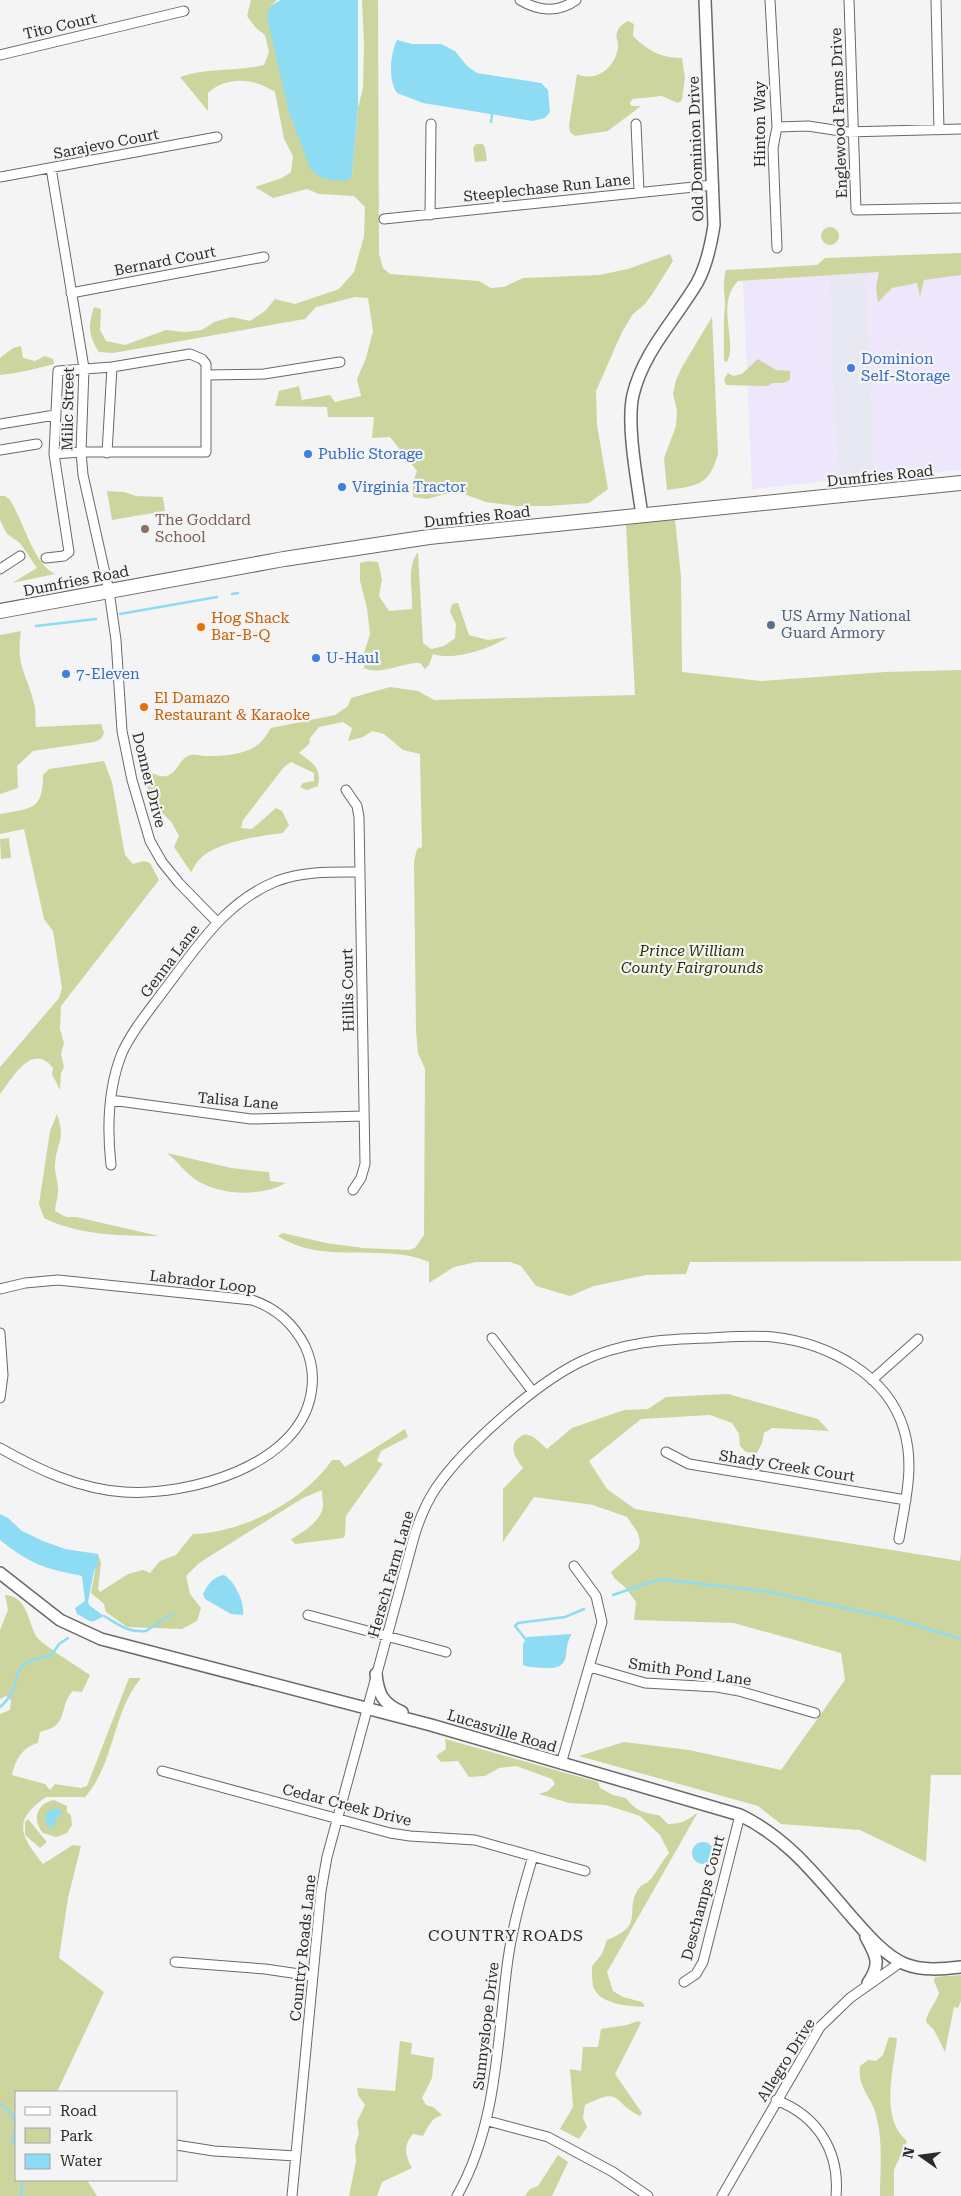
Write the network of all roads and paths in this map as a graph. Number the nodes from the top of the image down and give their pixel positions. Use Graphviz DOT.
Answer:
graph roads {
  1 [pos="520,0"];
  2 [pos="576,0"];
  3 [pos="704,0"];
  4 [pos="770,0"];
  5 [pos="849,0"];
  6 [pos="936,0"];
  7 [pos="184,11"];
  8 [pos="0,55"];
  9 [pos="430,124"];
  10 [pos="636,124"];
  11 [pos="777,126"];
  12 [pos="961,129"];
  13 [pos="939,130"];
  14 [pos="854,132"];
  15 [pos="217,137"];
  16 [pos="51,168"];
  17 [pos="0,177"];
  18 [pos="713,185"];
  19 [pos="640,192"];
  20 [pos="961,208"];
  21 [pos="430,214"];
  22 [pos="384,219"];
  23 [pos="777,248"];
  24 [pos="264,257"];
  25 [pos="71,293"];
  26 [pos="340,362"];
  27 [pos="112,367"];
  28 [pos="84,368"];
  29 [pos="206,375"];
  30 [pos="55,415"];
  31 [pos="0,424"];
  32 [pos="37,444"];
  33 [pos="0,450"];
  34 [pos="81,452"];
  35 [pos="107,452"];
  36 [pos="54,454"];
  37 [pos="961,483"];
  38 [pos="642,516"];
  39 [pos="20,556"];
  40 [pos="46,558"];
  41 [pos="0,569"];
  42 [pos="109,591"];
  43 [pos="0,612"];
  44 [pos="346,790"];
  45 [pos="360,872"];
  46 [pos="217,922"];
  47 [pos="112,1100"];
  48 [pos="364,1116"];
  49 [pos="111,1165"];
  50 [pos="353,1190"];
  51 [pos="0,1290"];
  52 [pos="0,1333"];
  53 [pos="492,1338"];
  54 [pos="918,1338"];
  55 [pos="872,1380"];
  56 [pos="533,1392"];
  57 [pos="0,1398"];
  58 [pos="0,1448"];
  59 [pos="666,1452"];
  60 [pos="906,1500"];
  61 [pos="900,1539"];
  62 [pos="574,1566"];
  63 [pos="0,1574"];
  64 [pos="308,1615"];
  65 [pos="387,1636"];
  66 [pos="446,1652"];
  67 [pos="590,1667"];
  68 [pos="376,1674"];
  69 [pos="367,1708"];
  70 [pos="815,1713"];
  71 [pos="431,1725"];
  72 [pos="561,1764"];
  73 [pos="162,1770"];
  74 [pos="740,1815"];
  75 [pos="337,1818"];
  76 [pos="533,1856"];
  77 [pos="586,1871"];
  78 [pos="861,1927"];
  79 [pos="175,1962"];
  80 [pos="902,1962"];
  81 [pos="961,1967"];
  82 [pos="313,1976"];
  83 [pos="684,1982"];
  84 [pos="868,1984"];
  85 [pos="776,2100"];
  86 [pos="488,2121"];
  87 [pos="178,2145"];
  88 [pos="296,2156"];
  89 [pos="292,2196"];
  90 [pos="458,2196"];
  91 [pos="648,2196"];
  92 [pos="722,2196"];
  93 [pos="836,2196"];
  1 -- 2 [label="street"];
  3 -- 18 [label="street, Old Dominion Drive"];
  4 -- 11 [label="street, Hinton Way"];
  5 -- 14 [label="street, Englewood Farms Drive"];
  6 -- 13 [label="street"];
  7 -- 8 [label="street, Tito Court"];
  9 -- 21 [label="street"];
  10 -- 19 [label="street"];
  11 -- 14 [label="street"];
  11 -- 23 [label="street, Hinton Way"];
  12 -- 13 [label="street"];
  13 -- 14 [label="street"];
  14 -- 20 [label="street, Englewood Farms Drive"];
  15 -- 16 [label="street, Sarajevo Court"];
  16 -- 17 [label="street, Sarajevo Court"];
  16 -- 25 [label="street, Milic Street"];
  18 -- 19 [label="street, Steeplechase Run Lane"];
  18 -- 38 [label="street, Old Dominion Drive"];
  19 -- 21 [label="street, Steeplechase Run Lane"];
  21 -- 22 [label="street, Steeplechase Run Lane"];
  24 -- 25 [label="street, Bernard Court"];
  25 -- 28 [label="street, Milic Street"];
  26 -- 29 [label="street"];
  27 -- 28 [label="street"];
  27 -- 29 [label="street"];
  27 -- 35 [label="street"];
  28 -- 30 [label="street"];
  28 -- 34 [label="street, Milic Street"];
  29 -- 35 [label="street"];
  30 -- 31 [label="street"];
  30 -- 36 [label="street"];
  32 -- 33 [label="street"];
  34 -- 35 [label="street"];
  34 -- 36 [label="street"];
  34 -- 42 [label="street, Milic Street"];
  36 -- 40 [label="street"];
  37 -- 38 [label="main road, Dumfries Road"];
  38 -- 42 [label="main road, Dumfries Road"];
  39 -- 41 [label="street"];
  42 -- 43 [label="main road, Dumfries Road"];
  42 -- 46 [label="street, Donner Drive"];
  44 -- 45 [label="street, Hillis Court"];
  45 -- 46 [label="street, Genna Lane"];
  45 -- 48 [label="street, Hillis Court"];
  46 -- 47 [label="street, Genna Lane"];
  47 -- 48 [label="street, Talisa Lane"];
  47 -- 49 [label="street, Genna Lane"];
  48 -- 50 [label="street, Hillis Court"];
  51 -- 58 [label="street, Labrador Loop"];
  52 -- 57 [label="street"];
  53 -- 56 [label="street"];
  54 -- 55 [label="street"];
  55 -- 56 [label="street, Hersch Farm Lane"];
  55 -- 60 [label="street, Hersch Farm Lane"];
  56 -- 65 [label="street, Hersch Farm Lane"];
  59 -- 60 [label="street, Shady Creek Court"];
  60 -- 61 [label="street, Hersch Farm Lane"];
  62 -- 67 [label="street"];
  63 -- 69 [label="street, Lucasville Road"];
  64 -- 65 [label="street"];
  65 -- 66 [label="street"];
  65 -- 68 [label="street, Hersch Farm Lane"];
  67 -- 70 [label="street, Smith Pond Lane"];
  67 -- 72 [label="street"];
  68 -- 69 [label="street, Hersch Farm Lane"];
  68 -- 71 [label="street"];
  69 -- 71 [label="street, Lucasville Road"];
  69 -- 75 [label="street, Country Roads Lane"];
  71 -- 72 [label="street, Lucasville Road"];
  72 -- 74 [label="street, Lucasville Road"];
  73 -- 75 [label="street, Cedar Creek Drive"];
  74 -- 78 [label="street, Lucasville Road"];
  74 -- 83 [label="street, Deschamps Court"];
  75 -- 76 [label="street, Cedar Creek Drive"];
  75 -- 82 [label="street, Country Roads Lane"];
  76 -- 77 [label="street, Cedar Creek Drive"];
  76 -- 86 [label="street, Sunnyslope Drive"];
  78 -- 80 [label="street, Lucasville Road"];
  78 -- 84 [label="street"];
  79 -- 82 [label="street"];
  80 -- 81 [label="street, Lucasville Road"];
  80 -- 84 [label="street, Allegro Drive"];
  82 -- 88 [label="street, Country Roads Lane"];
  84 -- 85 [label="street, Allegro Drive"];
  85 -- 92 [label="street, Allegro Drive"];
  85 -- 93 [label="street"];
  86 -- 90 [label="street, Sunnyslope Drive"];
  86 -- 91 [label="street"];
  87 -- 88 [label="street"];
  88 -- 89 [label="street, Country Roads Lane"];
}
